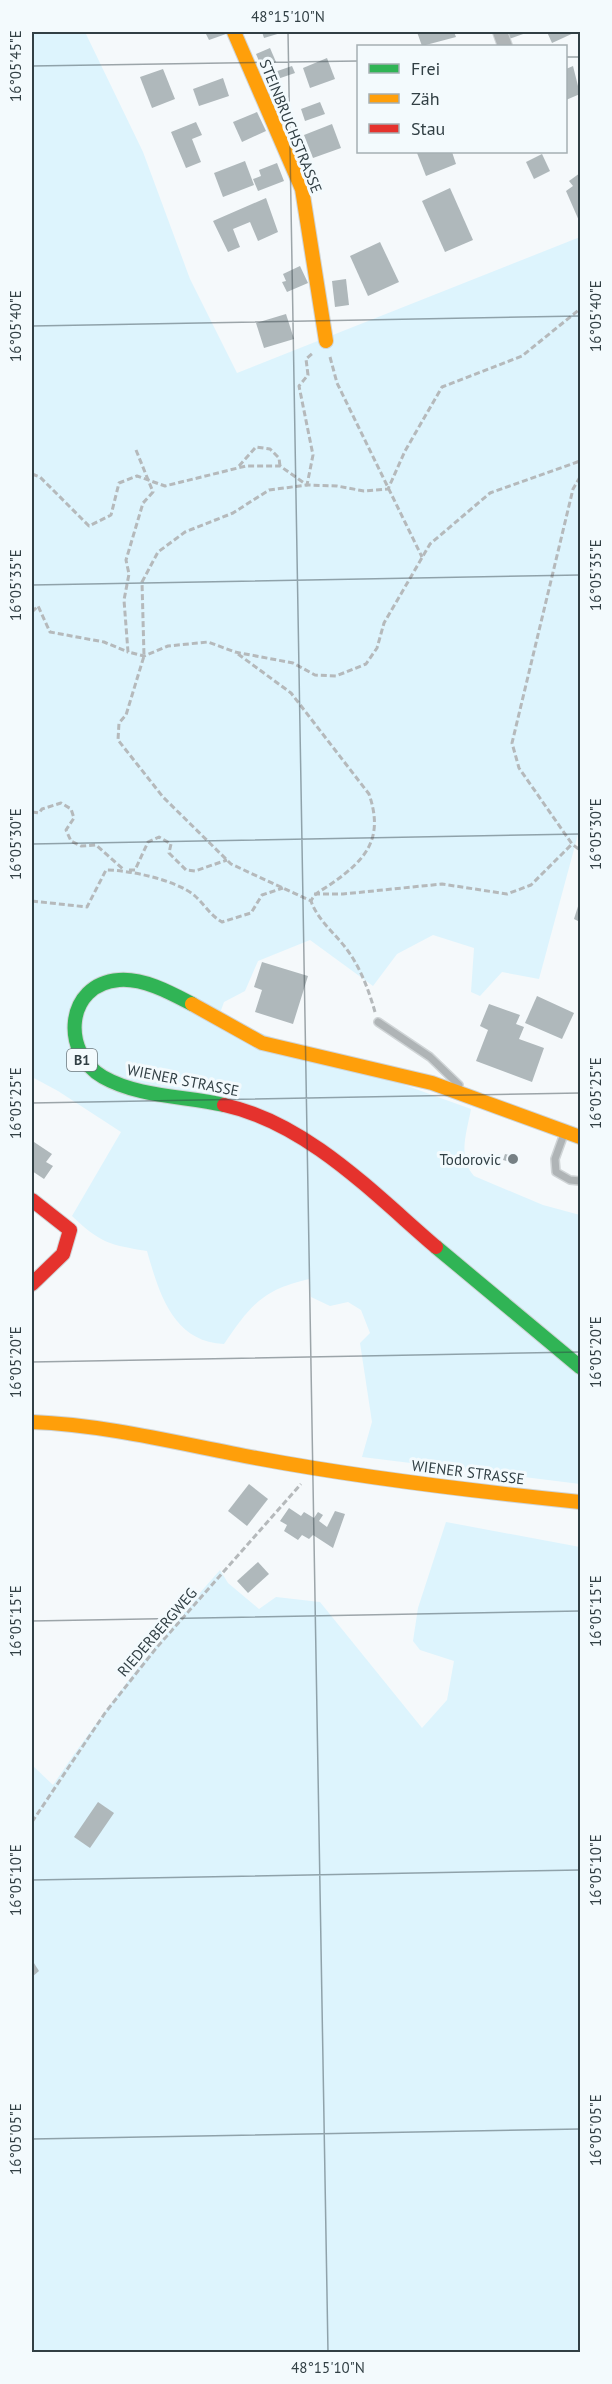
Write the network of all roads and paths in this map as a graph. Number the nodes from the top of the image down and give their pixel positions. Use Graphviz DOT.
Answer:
graph roads {
  1 [pos="234,32"];
  2 [pos="580,309"];
  3 [pos="326,341"];
  4 [pos="136,450"];
  5 [pos="580,461"];
  6 [pos="280,466"];
  7 [pos="238,468"];
  8 [pos="32,474"];
  9 [pos="40,477"];
  10 [pos="580,477"];
  11 [pos="50,479"];
  12 [pos="148,480"];
  13 [pos="307,485"];
  14 [pos="387,489"];
  15 [pos="106,492"];
  16 [pos="116,494"];
  17 [pos="422,557"];
  18 [pos="32,612"];
  19 [pos="128,652"];
  20 [pos="235,652"];
  21 [pos="144,656"];
  22 [pos="32,812"];
  23 [pos="572,844"];
  24 [pos="580,850"];
  25 [pos="227,860"];
  26 [pos="124,870"];
  27 [pos="283,888"];
  28 [pos="314,894"];
  29 [pos="32,901"];
  30 [pos="311,901"];
  31 [pos="378,1022"];
  32 [pos="469,1095"];
  33 [pos="564,1133"];
  34 [pos="580,1137"];
  35 [pos="580,1181"];
  36 [pos="32,1200"];
  37 [pos="32,1284"];
  38 [pos="580,1367"];
  39 [pos="32,1422"];
  40 [pos="315,1468"];
  41 [pos="580,1502"];
  42 [pos="32,1822"];
  1 -- 3 [label="main road, STEINBRUCHSTRASSE"];
  2 -- 14 [label="path"];
  3 -- 13 [label="path"];
  3 -- 14 [label="path"];
  4 -- 12 [label="path"];
  5 -- 17 [label="path"];
  6 -- 7 [label="path"];
  6 -- 7 [label="path"];
  6 -- 13 [label="path"];
  7 -- 12 [label="path"];
  8 -- 9 [label="path"];
  9 -- 11 [label="path"];
  9 -- 16 [label="path"];
  10 -- 23 [label="path"];
  12 -- 16 [label="path"];
  12 -- 19 [label="path"];
  13 -- 14 [label="path"];
  13 -- 21 [label="path"];
  14 -- 17 [label="path"];
  15 -- 16 [label="path"];
  17 -- 20 [label="path"];
  18 -- 19 [label="path"];
  19 -- 21 [label="path"];
  20 -- 21 [label="path"];
  20 -- 28 [label="path"];
  21 -- 25 [label="path"];
  22 -- 26 [label="path"];
  23 -- 24 [label="path"];
  23 -- 28 [label="path"];
  25 -- 26 [label="path"];
  25 -- 27 [label="path"];
  26 -- 27 [label="path"];
  26 -- 29 [label="path"];
  27 -- 30 [label="path"];
  28 -- 30 [label="path"];
  30 -- 31 [label="path"];
  31 -- 32 [label="lane"];
  32 -- 33 [label="main road, WIENER STRASSE / B1"];
  32 -- 38 [label="main road, WIENER STRASSE / B1"];
  33 -- 34 [label="main road, WIENER STRASSE / B1"];
  33 -- 35 [label="lane"];
  36 -- 37 [label="main road"];
  39 -- 40 [label="main road, WIENER STRASSE"];
  40 -- 41 [label="main road, WIENER STRASSE"];
  40 -- 42 [label="path, RIEDERBERGWEG"];
}
